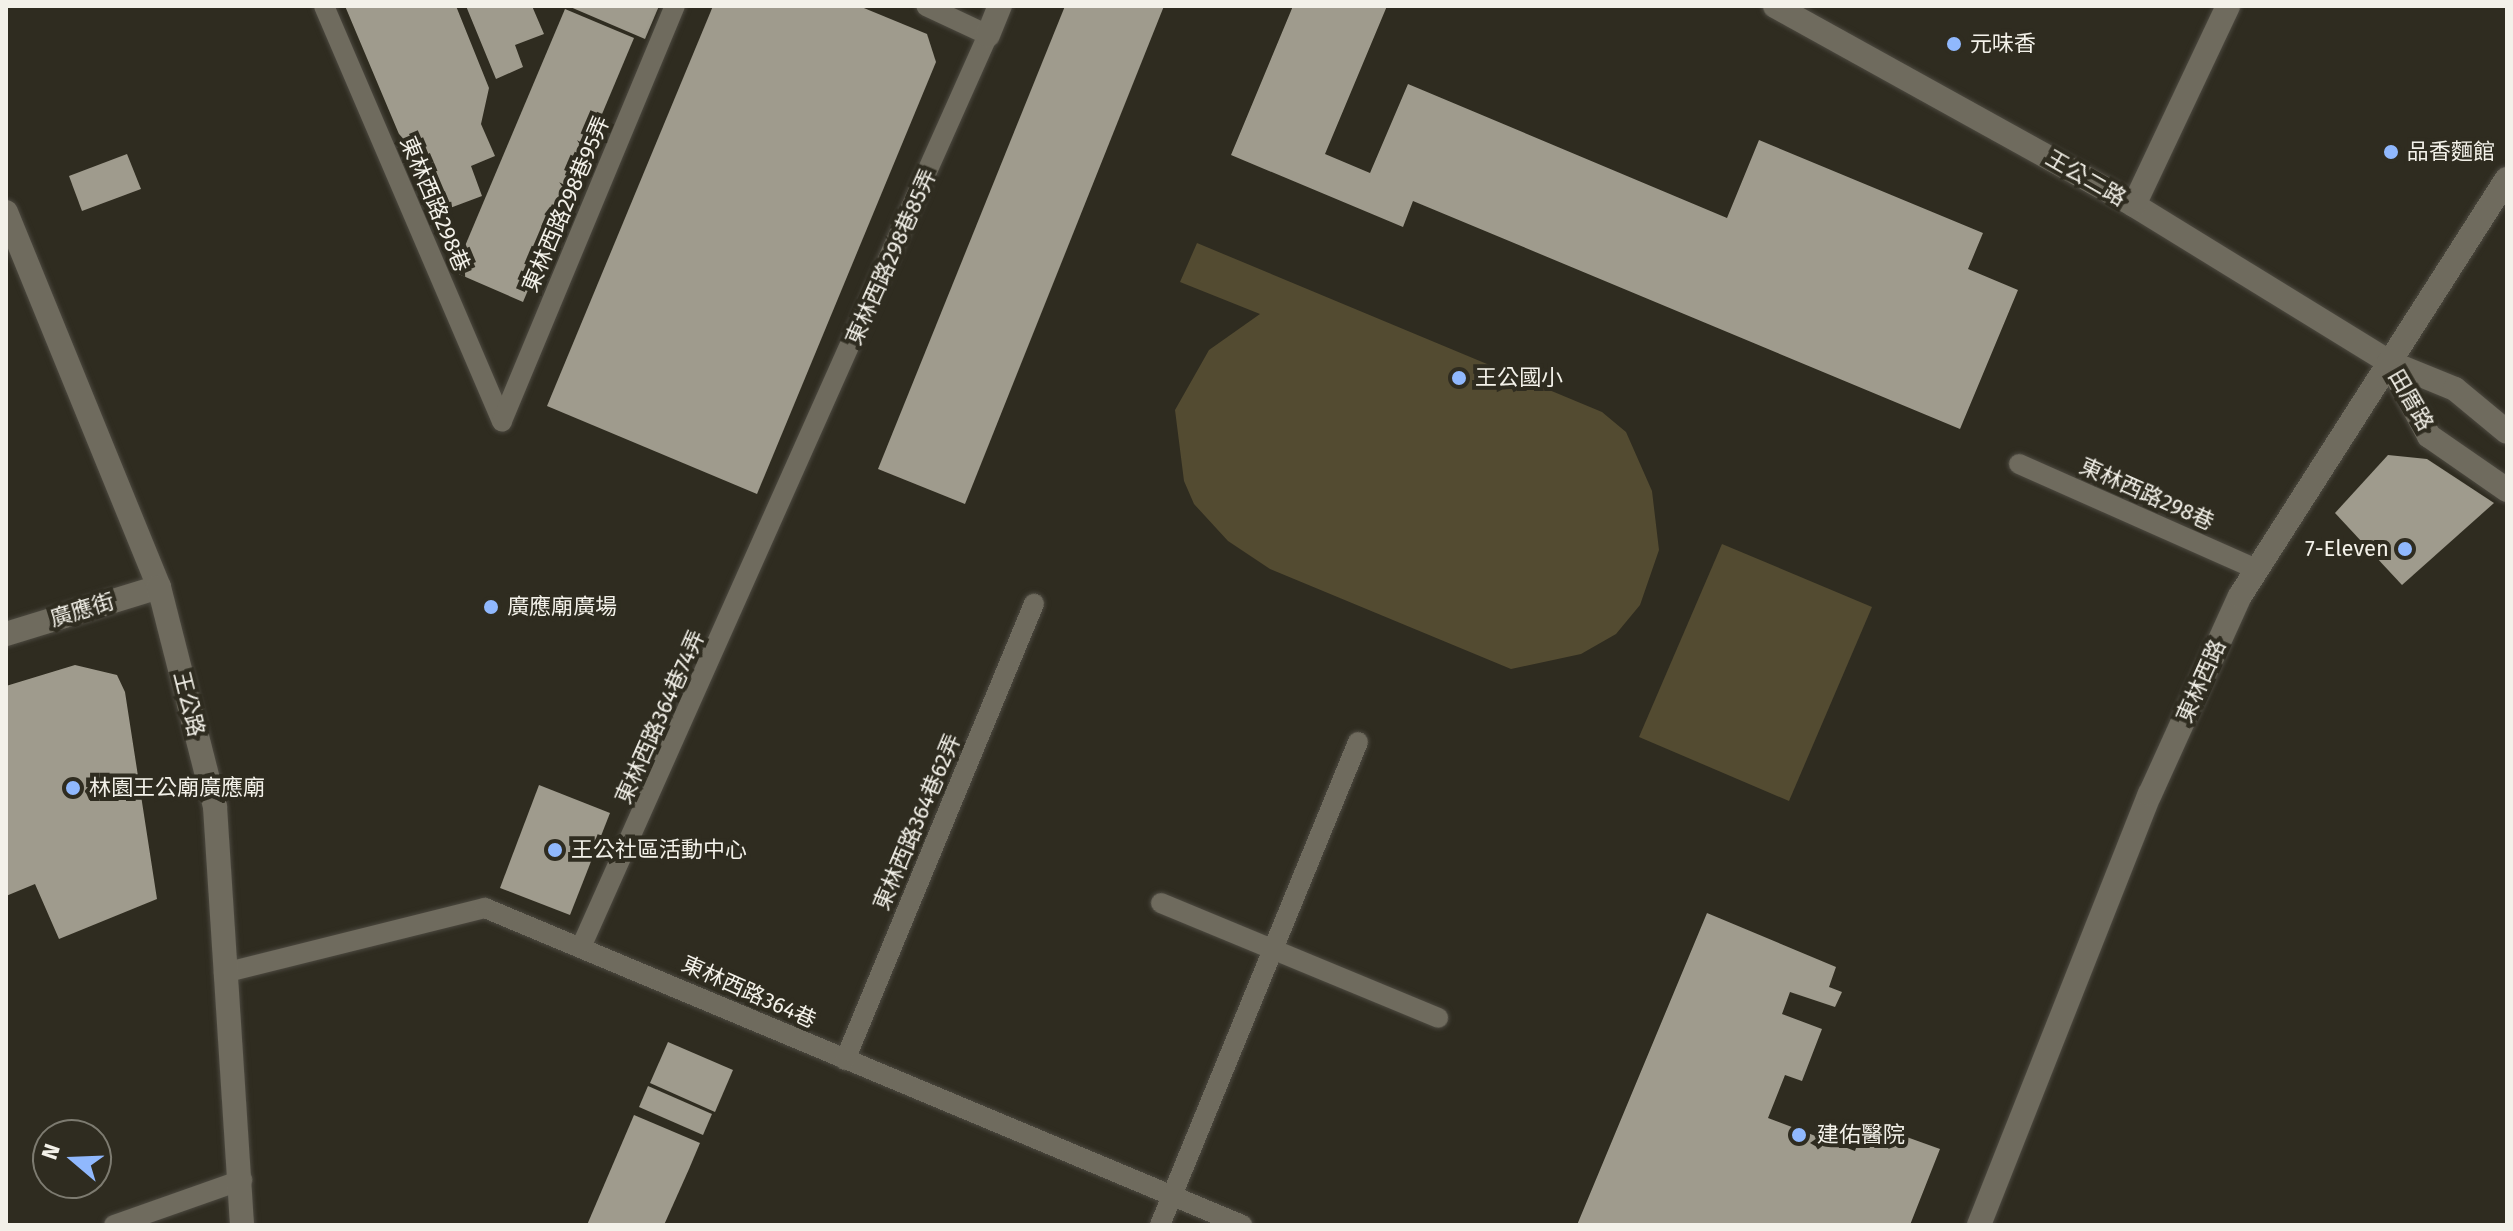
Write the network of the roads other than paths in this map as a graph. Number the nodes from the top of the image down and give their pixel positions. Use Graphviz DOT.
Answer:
graph roads {
  1 [pos="324,6"];
  2 [pos="675,6"];
  3 [pos="926,6"];
  4 [pos="1000,6"];
  5 [pos="1775,6"];
  6 [pos="2228,6"];
  7 [pos="988,35"];
  8 [pos="2507,179"];
  9 [pos="2134,205"];
  10 [pos="6,212"];
  11 [pos="2389,362"];
  12 [pos="502,421"];
  13 [pos="2507,432"];
  14 [pos="2019,464"];
  15 [pos="2507,490"];
  16 [pos="782,508"];
  17 [pos="2256,569"];
  18 [pos="159,587"];
  19 [pos="1034,604"];
  20 [pos="6,634"];
  21 [pos="1358,742"];
  22 [pos="1161,903"];
  23 [pos="582,945"];
  24 [pos="1271,949"];
  25 [pos="224,973"];
  26 [pos="1438,1018"];
  27 [pos="845,1060"];
  28 [pos="242,1180"];
  29 [pos="1172,1196"];
  30 [pos="114,1225"];
  31 [pos="242,1225"];
  32 [pos="1160,1225"];
  33 [pos="1242,1225"];
  34 [pos="1979,1225"];
  1 -- 12 [label="lane, 東林西路298巷"];
  2 -- 12 [label="lane, 東林西路298巷95弄"];
  3 -- 7 [label="lane"];
  4 -- 7 [label="street, 東林西路298巷85弄"];
  5 -- 9 [label="street, 王公二路"];
  6 -- 9 [label="street"];
  7 -- 16 [label="lane, 東林西路298巷85弄"];
  8 -- 11 [label="street, 東林西路"];
  9 -- 11 [label="street, 王公二路"];
  10 -- 18 [label="street, 王公路"];
  11 -- 13 [label="street, 田厝路"];
  11 -- 15 [label="street, 田厝路"];
  11 -- 17 [label="street, 東林西路"];
  14 -- 17 [label="lane, 東林西路298巷"];
  16 -- 23 [label="lane, 東林西路364巷74弄"];
  17 -- 34 [label="street, 東林西路"];
  18 -- 20 [label="street, 廣應街"];
  18 -- 25 [label="street, 王公路"];
  19 -- 27 [label="lane, 東林西路364巷62弄"];
  21 -- 24 [label="lane"];
  22 -- 24 [label="lane"];
  23 -- 25 [label="lane, 東林西路364巷"];
  23 -- 27 [label="lane, 東林西路364巷"];
  24 -- 26 [label="lane"];
  24 -- 29 [label="lane"];
  25 -- 28 [label="street, 王公路"];
  27 -- 29 [label="lane, 東林西路364巷"];
  28 -- 30 [label="lane"];
  28 -- 31 [label="street, 王公路"];
  29 -- 32 [label="lane"];
  29 -- 33 [label="lane, 東林西路364巷"];
}
